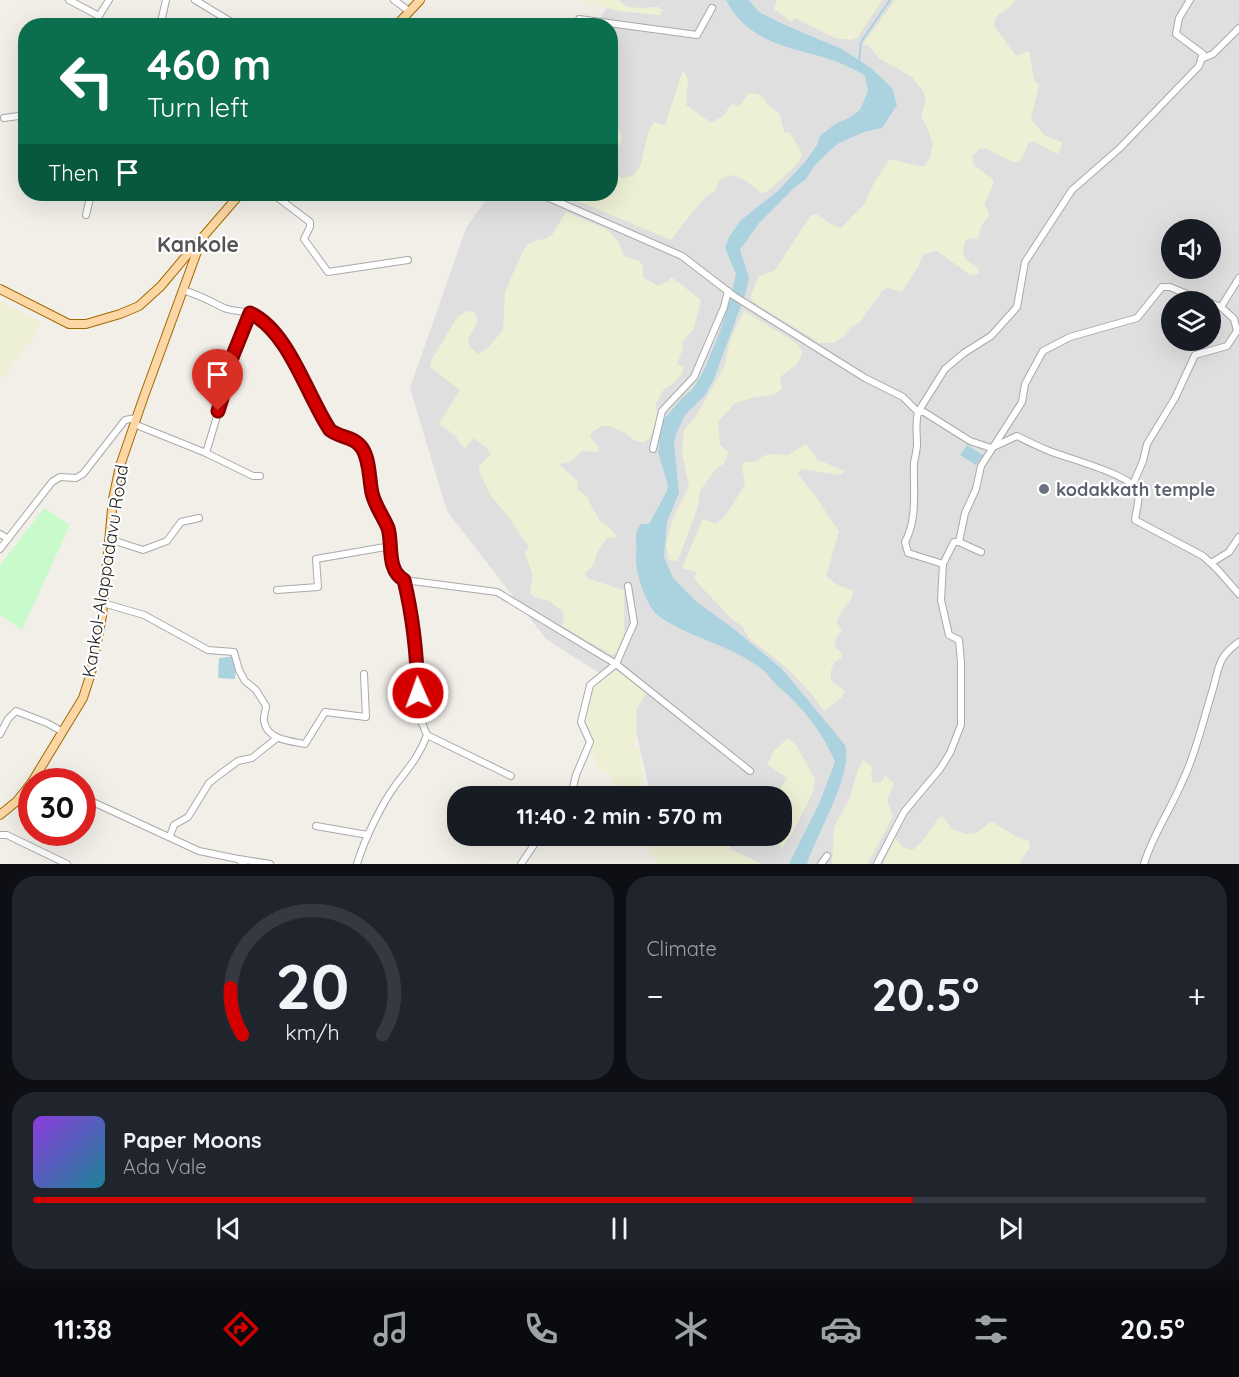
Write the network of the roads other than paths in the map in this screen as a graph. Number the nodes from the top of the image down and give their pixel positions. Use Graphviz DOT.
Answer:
graph roads {
  1 [pos="69,0"];
  2 [pos="109,0"];
  3 [pos="166,0"];
  4 [pos="195,0"];
  5 [pos="394,0"];
  6 [pos="420,0"];
  7 [pos="1190,0"];
  8 [pos="712,8"];
  9 [pos="409,11"];
  10 [pos="162,18"];
  11 [pos="225,18"];
  12 [pos="403,18"];
  13 [pos="618,24"];
  14 [pos="1239,28"];
  15 [pos="1201,59"];
  16 [pos="18,117"];
  17 [pos="4,118"];
  18 [pos="89,201"];
  19 [pos="230,201"];
  20 [pos="282,201"];
  21 [pos="556,201"];
  22 [pos="86,215"];
  23 [pos="202,238"];
  24 [pos="408,260"];
  25 [pos="1239,278"];
  26 [pos="0,290"];
  27 [pos="182,290"];
  28 [pos="728,291"];
  29 [pos="1180,291"];
  30 [pos="1221,307"];
  31 [pos="250,313"];
  32 [pos="1221,348"];
  33 [pos="1209,351"];
  34 [pos="918,411"];
  35 [pos="135,421"];
  36 [pos="991,448"];
  37 [pos="653,449"];
  38 [pos="206,453"];
  39 [pos="260,476"];
  40 [pos="1133,484"];
  41 [pos="198,518"];
  42 [pos="0,534"];
  43 [pos="1239,537"];
  44 [pos="8,539"];
  45 [pos="109,539"];
  46 [pos="959,542"];
  47 [pos="390,546"];
  48 [pos="0,549"];
  49 [pos="981,552"];
  50 [pos="1211,563"];
  51 [pos="943,564"];
  52 [pos="404,580"];
  53 [pos="628,586"];
  54 [pos="277,590"];
  55 [pos="1239,594"];
  56 [pos="103,603"];
  57 [pos="1239,642"];
  58 [pos="616,664"];
  59 [pos="364,674"];
  60 [pos="63,732"];
  61 [pos="0,735"];
  62 [pos="427,735"];
  63 [pos="277,738"];
  64 [pos="40,768"];
  65 [pos="750,771"];
  66 [pos="511,776"];
  67 [pos="573,786"];
  68 [pos="18,801"];
  69 [pos="96,804"];
  70 [pos="0,815"];
  71 [pos="316,826"];
  72 [pos="0,835"];
  73 [pos="368,835"];
  74 [pos="170,836"];
  75 [pos="533,846"];
  76 [pos="826,856"];
  77 [pos="241,862"];
  78 [pos="67,864"];
  79 [pos="270,864"];
  80 [pos="357,864"];
  81 [pos="521,864"];
  82 [pos="821,864"];
  83 [pos="877,864"];
  84 [pos="1144,864"];
  1 -- 2 [label="street"];
  3 -- 10 [label="street"];
  4 -- 11 [label="street"];
  5 -- 9 [label="street"];
  6 -- 9 [label="main road"];
  7 -- 15 [label="street"];
  8 -- 13 [label="street"];
  9 -- 12 [label="main road"];
  14 -- 15 [label="street"];
  15 -- 34 [label="street"];
  16 -- 17 [label="street"];
  18 -- 22 [label="street"];
  19 -- 23 [label="main road, Kankol-Alappadavu Road"];
  20 -- 24 [label="street"];
  21 -- 28 [label="street"];
  23 -- 26 [label="main road"];
  23 -- 27 [label="main road, Kankol-Alappadavu Road"];
  25 -- 30 [label="street"];
  27 -- 31 [label="street"];
  27 -- 35 [label="main road, Kankol-Alappadavu Road"];
  28 -- 34 [label="street"];
  28 -- 37 [label="street"];
  29 -- 36 [label="street"];
  30 -- 32 [label="street"];
  31 -- 38 [label="street"];
  31 -- 47 [label="street"];
  33 -- 40 [label="street"];
  34 -- 36 [label="street"];
  34 -- 51 [label="street"];
  35 -- 38 [label="street"];
  35 -- 44 [label="street"];
  35 -- 45 [label="main road, Kankol-Alappadavu Road"];
  36 -- 40 [label="street"];
  36 -- 46 [label="street"];
  38 -- 39 [label="street"];
  40 -- 50 [label="street"];
  41 -- 45 [label="street"];
  42 -- 44 [label="street"];
  43 -- 50 [label="street"];
  44 -- 48 [label="street"];
  45 -- 56 [label="main road, Kankol-Alappadavu Road"];
  46 -- 49 [label="street"];
  46 -- 51 [label="street"];
  47 -- 52 [label="street"];
  47 -- 54 [label="street"];
  50 -- 55 [label="street"];
  51 -- 83 [label="street"];
  52 -- 58 [label="street"];
  52 -- 62 [label="street"];
  53 -- 58 [label="street"];
  56 -- 60 [label="main road, Kankol-Alappadavu Road"];
  56 -- 63 [label="street"];
  57 -- 84 [label="street"];
  58 -- 65 [label="street"];
  58 -- 67 [label="street"];
  59 -- 63 [label="street"];
  60 -- 61 [label="street"];
  60 -- 64 [label="main road, Kankol-Alappadavu Road"];
  62 -- 66 [label="street"];
  62 -- 73 [label="street"];
  63 -- 74 [label="street"];
  68 -- 70 [label="main road, Kankol-Alappadavu Road"];
  69 -- 74 [label="street"];
  71 -- 73 [label="street"];
  72 -- 78 [label="street"];
  73 -- 80 [label="street"];
  74 -- 77 [label="street"];
  75 -- 81 [label="street"];
  76 -- 82 [label="street"];
  77 -- 79 [label="street"];
}
